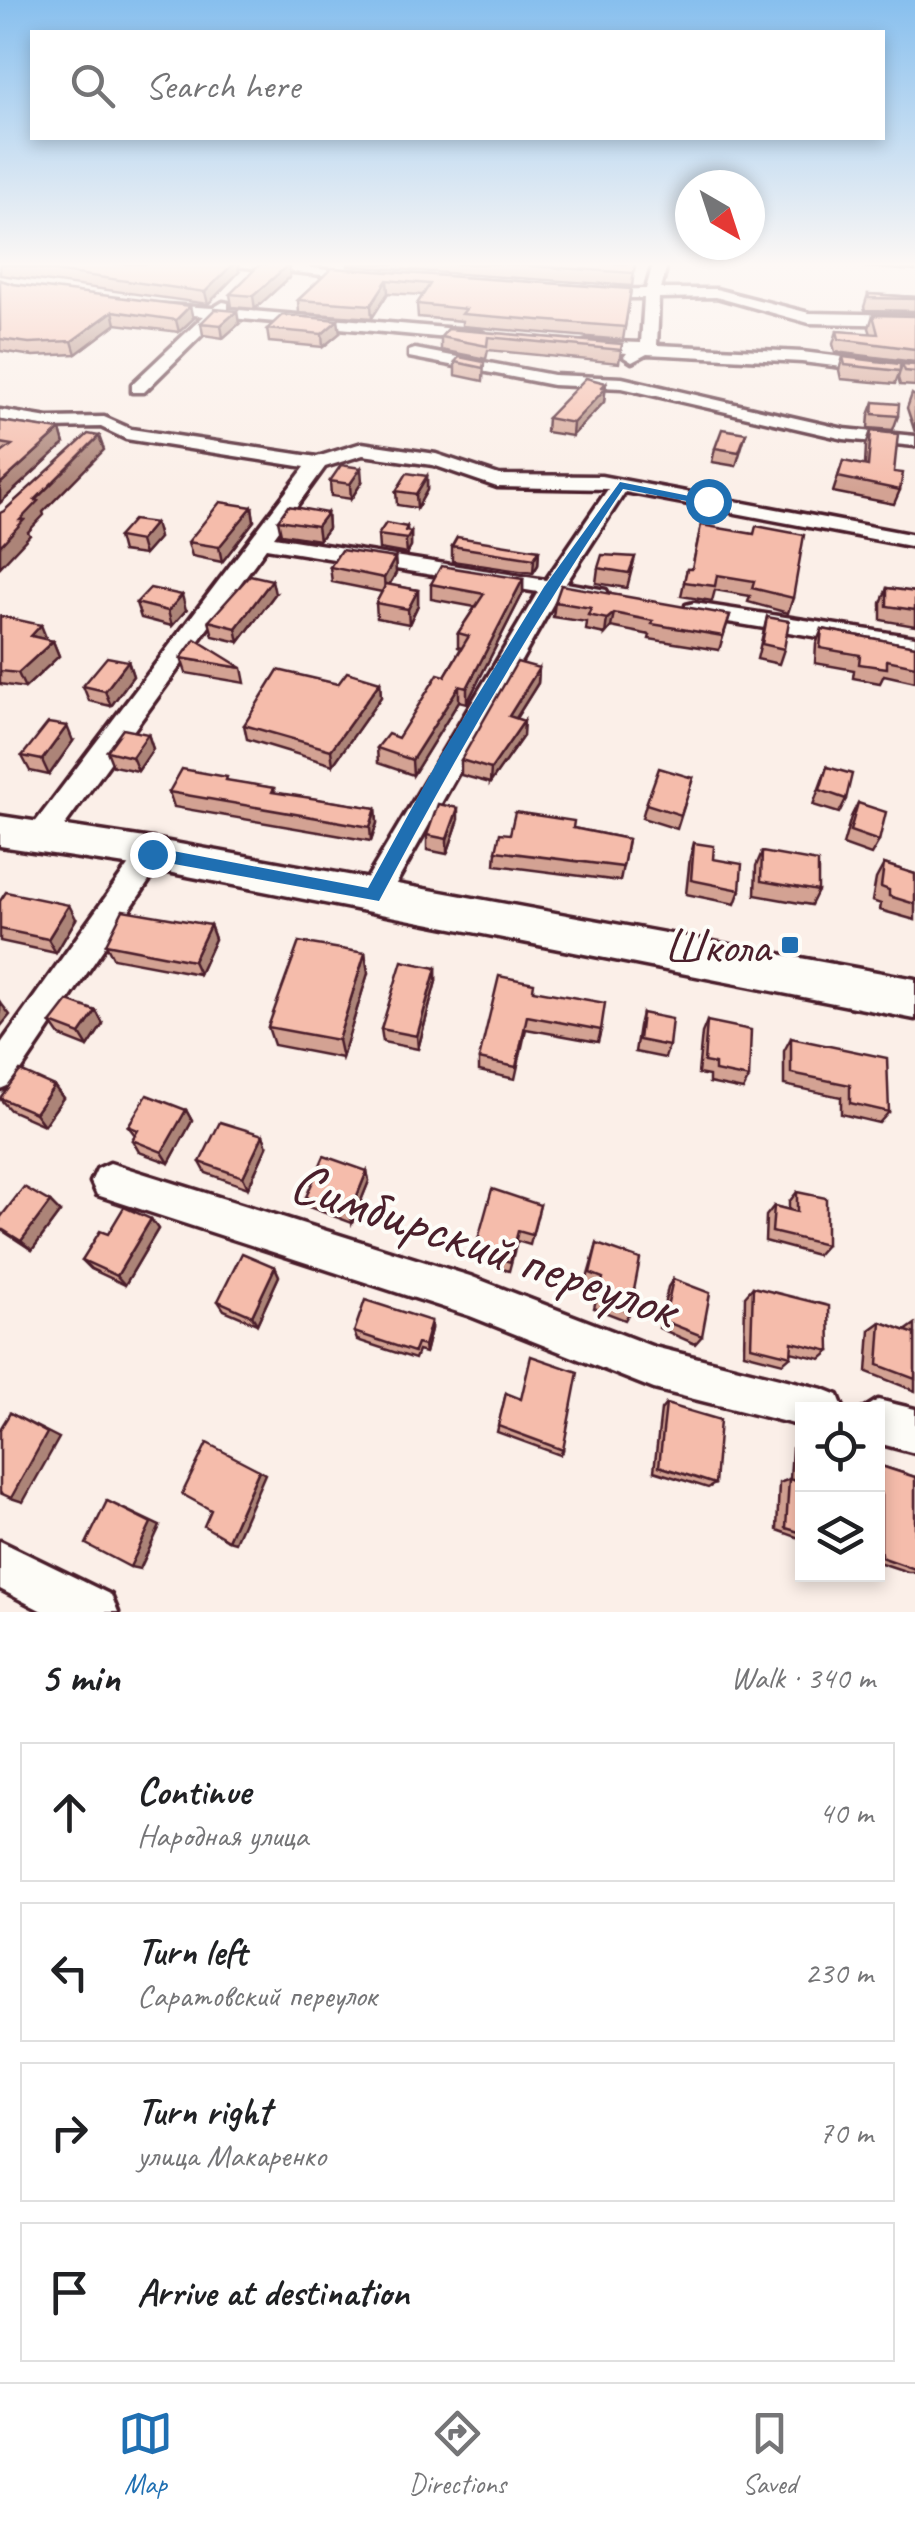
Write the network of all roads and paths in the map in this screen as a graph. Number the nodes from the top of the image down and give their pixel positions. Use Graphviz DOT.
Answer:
graph roads {
  1 [pos="189,339"];
  2 [pos="650,339"];
  3 [pos="570,344"];
  4 [pos="637,350"];
  5 [pos="415,354"];
  6 [pos="915,371"];
  7 [pos="632,385"];
  8 [pos="138,388"];
  9 [pos="0,415"];
  10 [pos="104,422"];
  11 [pos="915,441"];
  12 [pos="78,446"];
  13 [pos="318,464"];
  14 [pos="620,485"];
  15 [pos="263,541"];
  16 [pos="915,541"];
  17 [pos="550,587"];
  18 [pos="627,599"];
  19 [pos="666,606"];
  20 [pos="915,645"];
  21 [pos="0,831"];
  22 [pos="41,836"];
  23 [pos="152,854"];
  24 [pos="373,896"];
  25 [pos="915,999"];
  26 [pos="0,1073"];
  27 [pos="110,1182"];
  28 [pos="795,1403"];
  29 [pos="885,1424"];
  30 [pos="915,1431"];
  31 [pos="0,1564"];
  32 [pos="94,1612"];
  1 -- 8 [label="street"];
  2 -- 4 [label="street"];
  3 -- 4 [label="street"];
  4 -- 6 [label="street"];
  4 -- 7 [label="street"];
  5 -- 7 [label="street"];
  7 -- 11 [label="street"];
  9 -- 10 [label="street"];
  10 -- 12 [label="street"];
  10 -- 13 [label="street"];
  13 -- 14 [label="street"];
  13 -- 15 [label="street"];
  14 -- 16 [label="street"];
  14 -- 17 [label="street"];
  15 -- 17 [label="street"];
  15 -- 22 [label="street"];
  17 -- 18 [label="street"];
  17 -- 24 [label="street"];
  19 -- 20 [label="street"];
  21 -- 22 [label="main road"];
  22 -- 23 [label="main road"];
  23 -- 24 [label="main road"];
  23 -- 26 [label="street"];
  24 -- 25 [label="main road"];
  27 -- 28 [label="street, Симбирский переулок"];
  29 -- 30 [label="street"];
  31 -- 32 [label="street"];
}
